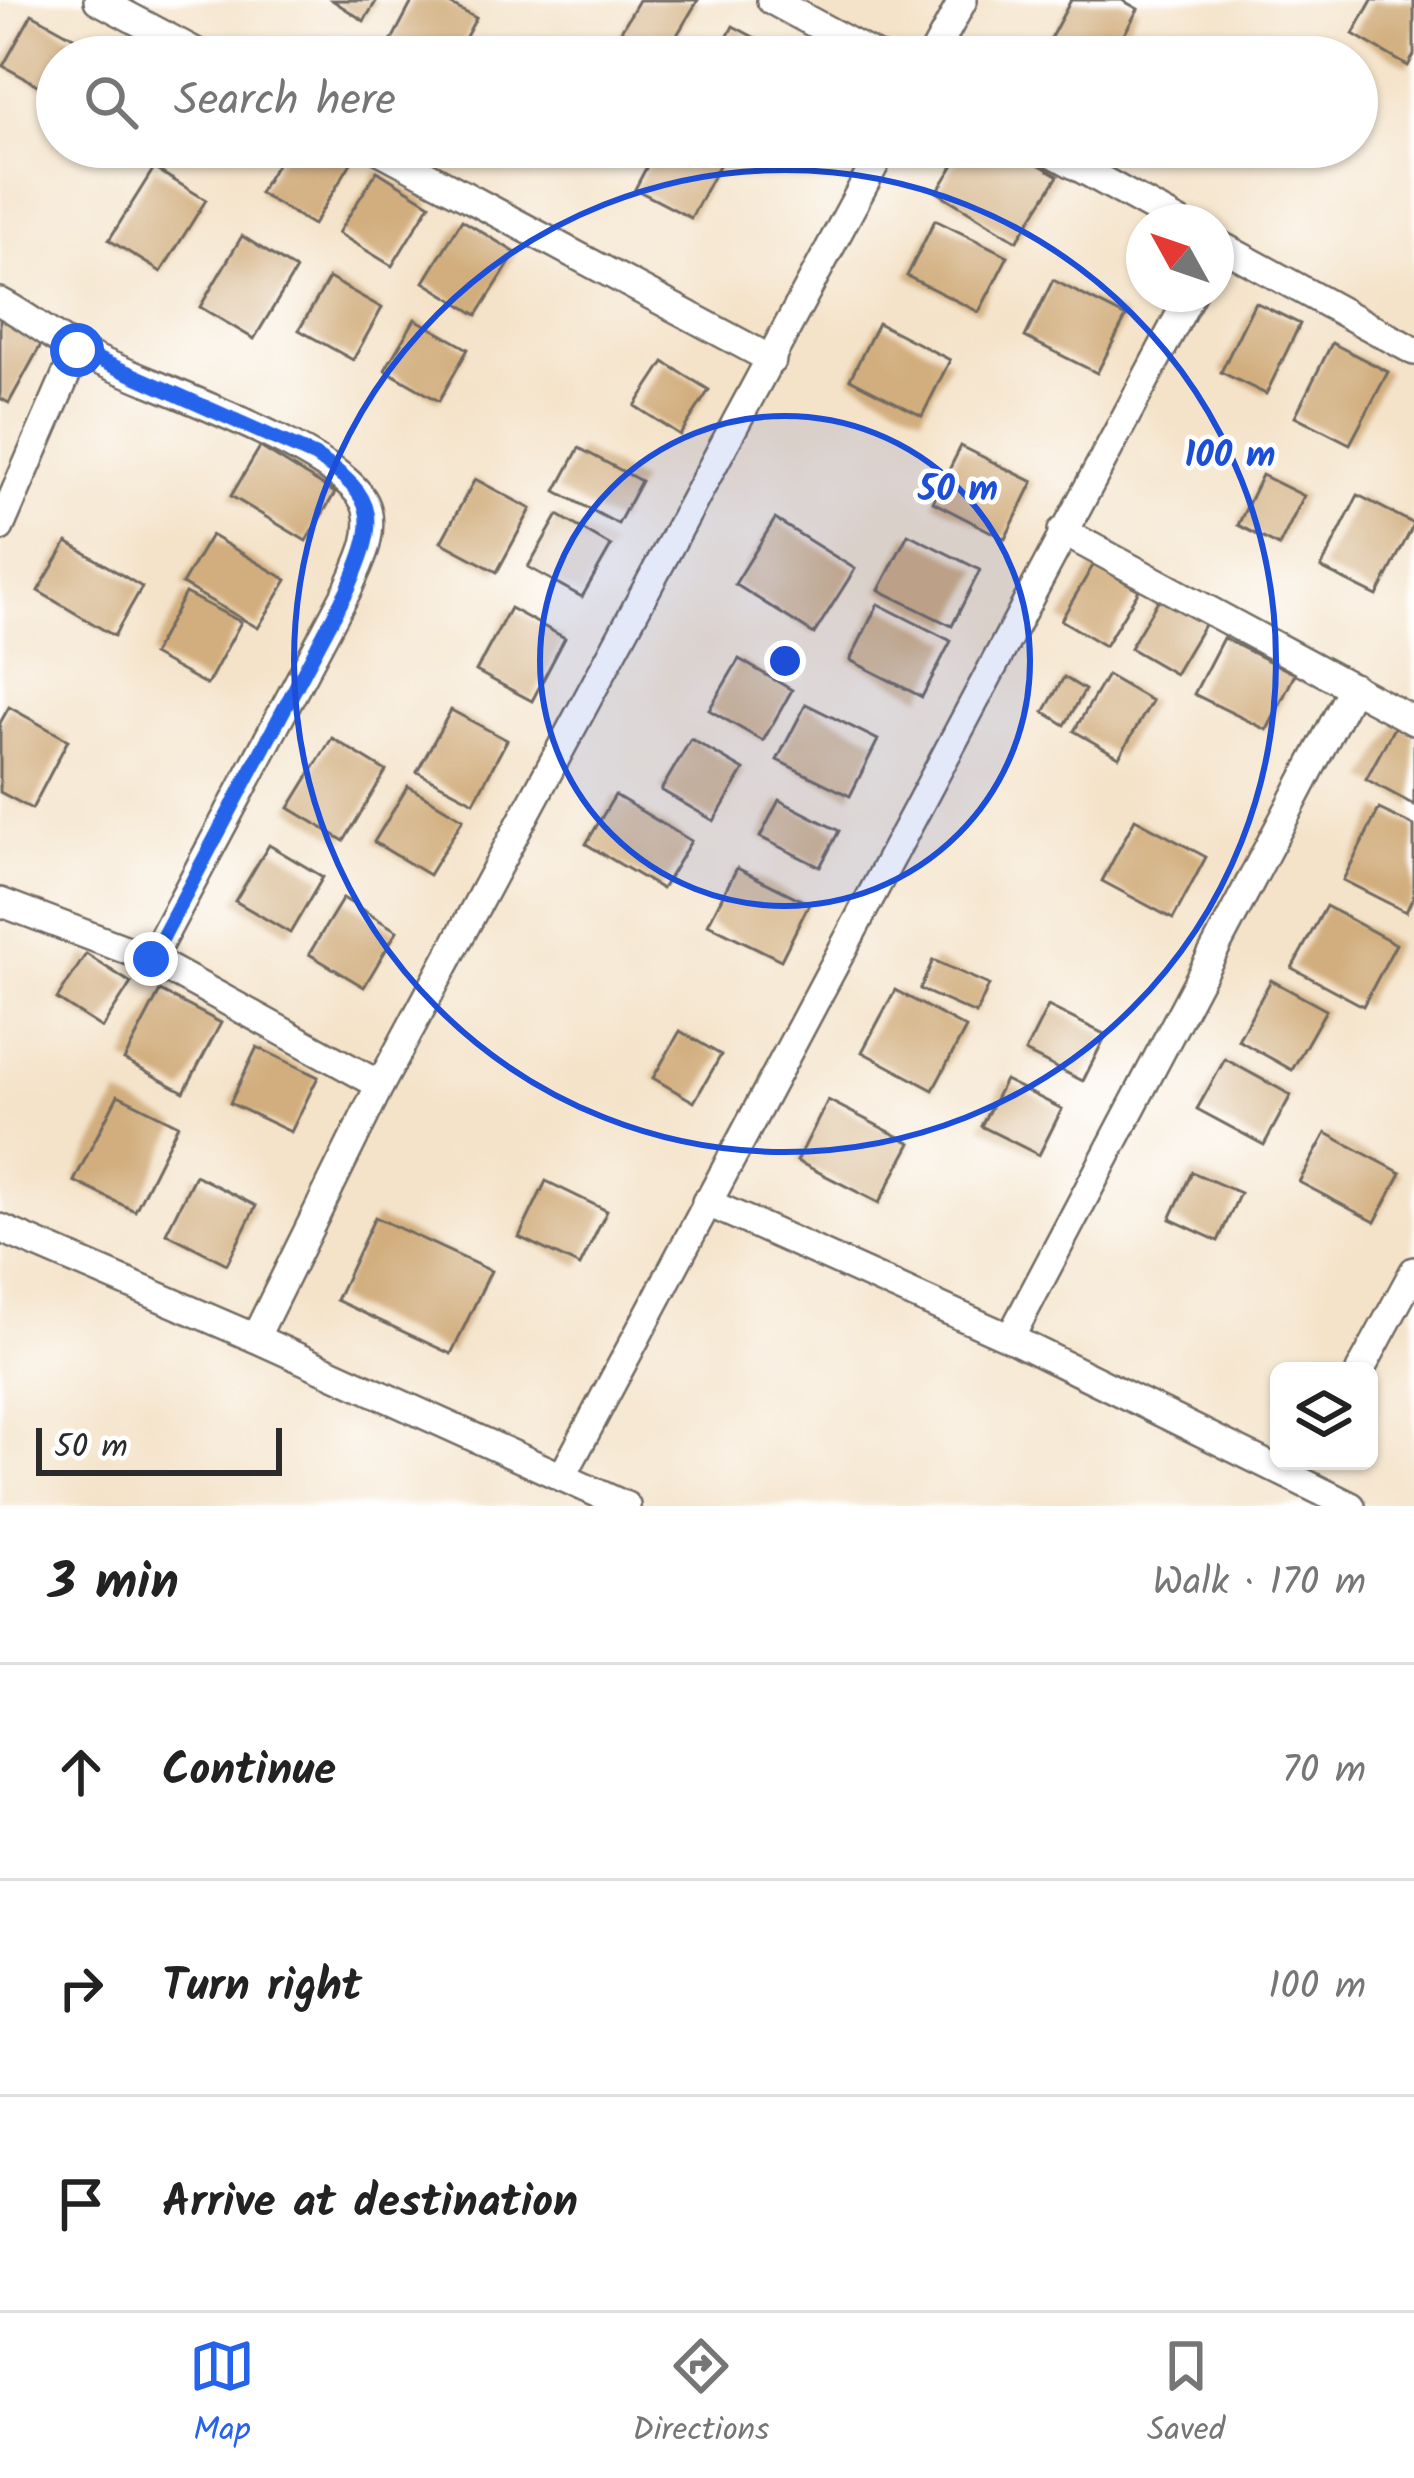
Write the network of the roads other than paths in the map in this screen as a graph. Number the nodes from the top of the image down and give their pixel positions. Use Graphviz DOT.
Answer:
graph roads {
  1 [pos="98,0"];
  2 [pos="771,0"];
  3 [pos="963,0"];
  4 [pos="166,36"];
  5 [pos="838,36"];
  6 [pos="943,36"];
  7 [pos="413,168"];
  8 [pos="873,168"];
  9 [pos="1080,168"];
  10 [pos="1145,204"];
  11 [pos="1234,254"];
  12 [pos="0,302"];
  13 [pos="1181,312"];
  14 [pos="77,350"];
  15 [pos="1414,351"];
  16 [pos="772,360"];
  17 [pos="0,527"];
  18 [pos="1062,531"];
  19 [pos="1353,687"];
  20 [pos="1414,722"];
  21 [pos="0,902"];
  22 [pos="151,959"];
  23 [pos="380,1085"];
  24 [pos="706,1202"];
  25 [pos="0,1228"];
  26 [pos="1414,1271"];
  27 [pos="255,1338"];
  28 [pos="1010,1338"];
  29 [pos="1365,1362"];
  30 [pos="1307,1472"];
  31 [pos="562,1477"];
  32 [pos="626,1506"];
  33 [pos="1351,1506"];
  1 -- 4 [label="street"];
  2 -- 5 [label="street"];
  3 -- 6 [label="street"];
  7 -- 16 [label="street"];
  8 -- 16 [label="street"];
  9 -- 10 [label="street"];
  11 -- 15 [label="street"];
  12 -- 14 [label="street"];
  13 -- 18 [label="street"];
  14 -- 17 [label="street"];
  14 -- 22 [label="street"];
  16 -- 23 [label="street"];
  18 -- 19 [label="street"];
  18 -- 24 [label="street"];
  19 -- 20 [label="street"];
  19 -- 28 [label="street"];
  21 -- 22 [label="street"];
  22 -- 23 [label="street"];
  23 -- 27 [label="street"];
  24 -- 28 [label="street"];
  24 -- 31 [label="street"];
  25 -- 27 [label="street"];
  26 -- 29 [label="street"];
  27 -- 31 [label="street"];
  28 -- 30 [label="street"];
  30 -- 33 [label="street"];
  31 -- 32 [label="street"];
}
